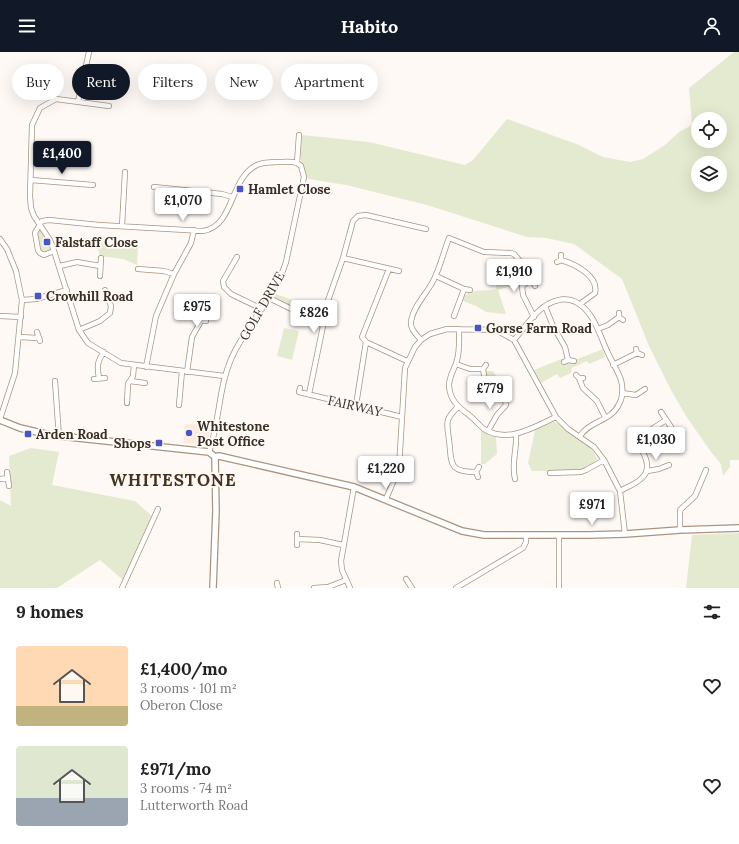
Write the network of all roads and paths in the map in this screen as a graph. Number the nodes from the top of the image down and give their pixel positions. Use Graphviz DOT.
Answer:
graph roads {
  1 [pos="89,52"];
  2 [pos="78,102"];
  3 [pos="109,106"];
  4 [pos="300,135"];
  5 [pos="297,163"];
  6 [pos="125,172"];
  7 [pos="31,180"];
  8 [pos="93,185"];
  9 [pos="156,189"];
  10 [pos="232,197"];
  11 [pos="40,224"];
  12 [pos="122,226"];
  13 [pos="426,229"];
  14 [pos="194,230"];
  15 [pos="0,239"];
  16 [pos="54,251"];
  17 [pos="522,255"];
  18 [pos="237,257"];
  19 [pos="101,258"];
  20 [pos="343,258"];
  21 [pos="229,259"];
  22 [pos="560,259"];
  23 [pos="234,262"];
  24 [pos="60,266"];
  25 [pos="100,266"];
  26 [pos="138,269"];
  27 [pos="389,269"];
  28 [pos="399,271"];
  29 [pos="174,274"];
  30 [pos="100,276"];
  31 [pos="436,276"];
  32 [pos="536,276"];
  33 [pos="531,279"];
  34 [pos="535,286"];
  35 [pos="464,289"];
  36 [pos="67,290"];
  37 [pos="105,290"];
  38 [pos="470,290"];
  39 [pos="114,297"];
  40 [pos="269,298"];
  41 [pos="22,300"];
  42 [pos="108,300"];
  43 [pos="580,304"];
  44 [pos="545,306"];
  45 [pos="262,309"];
  46 [pos="456,314"];
  47 [pos="0,316"];
  48 [pos="20,317"];
  49 [pos="534,317"];
  50 [pos="620,317"];
  51 [pos="202,319"];
  52 [pos="320,323"];
  53 [pos="598,329"];
  54 [pos="79,330"];
  55 [pos="460,330"];
  56 [pos="37,332"];
  57 [pos="19,337"];
  58 [pos="421,340"];
  59 [pos="514,340"];
  60 [pos="366,342"];
  61 [pos="104,352"];
  62 [pos="638,353"];
  63 [pos="407,361"];
  64 [pos="574,361"];
  65 [pos="456,364"];
  66 [pos="134,365"];
  67 [pos="613,365"];
  68 [pos="146,367"];
  69 [pos="185,372"];
  70 [pos="484,375"];
  71 [pos="224,376"];
  72 [pos="579,377"];
  73 [pos="105,378"];
  74 [pos="55,381"];
  75 [pos="130,381"];
  76 [pos="145,383"];
  77 [pos="300,388"];
  78 [pos="645,388"];
  79 [pos="622,393"];
  80 [pos="309,394"];
  81 [pos="498,399"];
  82 [pos="127,403"];
  83 [pos="179,405"];
  84 [pos="356,405"];
  85 [pos="458,406"];
  86 [pos="661,412"];
  87 [pos="402,417"];
  88 [pos="556,417"];
  89 [pos="605,417"];
  90 [pos="0,419"];
  91 [pos="666,420"];
  92 [pos="488,431"];
  93 [pos="516,434"];
  94 [pos="59,436"];
  95 [pos="580,436"];
  96 [pos="678,440"];
  97 [pos="209,452"];
  98 [pos="215,457"];
  99 [pos="604,460"];
  100 [pos="669,465"];
  101 [pos="479,467"];
  102 [pos="647,471"];
  103 [pos="704,471"];
  104 [pos="7,472"];
  105 [pos="476,472"];
  106 [pos="550,473"];
  107 [pos="515,476"];
  108 [pos="478,477"];
  109 [pos="8,478"];
  110 [pos="0,479"];
  111 [pos="8,486"];
  112 [pos="354,487"];
  113 [pos="620,491"];
  114 [pos="386,499"];
  115 [pos="159,509"];
  116 [pos="739,528"];
  117 [pos="680,530"];
  118 [pos="625,534"];
  119 [pos="526,535"];
  120 [pos="559,535"];
  121 [pos="297,545"];
  122 [pos="343,545"];
  123 [pos="406,579"];
  124 [pos="346,580"];
  125 [pos="122,588"];
  126 [pos="213,588"];
  127 [pos="314,588"];
  128 [pos="350,588"];
  129 [pos="412,588"];
  130 [pos="456,588"];
  131 [pos="559,588"];
  1 -- 2 [label="street"];
  2 -- 3 [label="street"];
  2 -- 7 [label="street"];
  4 -- 5 [label="street, GOLF DRIVE"];
  5 -- 10 [label="street"];
  5 -- 40 [label="street, GOLF DRIVE"];
  6 -- 12 [label="street"];
  7 -- 8 [label="street"];
  7 -- 11 [label="street"];
  9 -- 10 [label="street"];
  10 -- 14 [label="street"];
  11 -- 12 [label="street"];
  11 -- 16 [label="street"];
  11 -- 16 [label="street"];
  12 -- 14 [label="street"];
  13 -- 20 [label="street"];
  14 -- 29 [label="street"];
  15 -- 41 [label="street"];
  16 -- 24 [label="street"];
  17 -- 31 [label="street"];
  18 -- 23 [label="street"];
  19 -- 25 [label="street"];
  20 -- 27 [label="street"];
  20 -- 52 [label="street"];
  21 -- 23 [label="street"];
  22 -- 43 [label="street"];
  23 -- 45 [label="street"];
  24 -- 25 [label="street"];
  24 -- 36 [label="street"];
  25 -- 30 [label="street"];
  26 -- 29 [label="street"];
  27 -- 28 [label="street"];
  27 -- 60 [label="street"];
  29 -- 68 [label="street"];
  31 -- 35 [label="street"];
  31 -- 58 [label="street"];
  32 -- 33 [label="street"];
  33 -- 34 [label="street"];
  33 -- 49 [label="street"];
  35 -- 38 [label="street"];
  35 -- 46 [label="street"];
  36 -- 41 [label="street"];
  36 -- 54 [label="street"];
  37 -- 42 [label="street"];
  39 -- 42 [label="street"];
  40 -- 45 [label="street, GOLF DRIVE"];
  40 -- 52 [label="street"];
  41 -- 48 [label="street"];
  42 -- 54 [label="street"];
  43 -- 44 [label="street"];
  43 -- 53 [label="street"];
  44 -- 49 [label="street"];
  44 -- 64 [label="street"];
  45 -- 71 [label="street, GOLF DRIVE"];
  47 -- 48 [label="street"];
  48 -- 57 [label="street"];
  49 -- 59 [label="street"];
  50 -- 53 [label="street"];
  51 -- 69 [label="street"];
  52 -- 80 [label="street"];
  53 -- 67 [label="street"];
  54 -- 61 [label="street"];
  55 -- 58 [label="street"];
  55 -- 59 [label="street"];
  55 -- 65 [label="street"];
  56 -- 57 [label="street"];
  57 -- 90 [label="street"];
  58 -- 63 [label="street"];
  59 -- 88 [label="street"];
  60 -- 63 [label="street"];
  60 -- 84 [label="street"];
  61 -- 66 [label="street"];
  61 -- 73 [label="street"];
  62 -- 67 [label="street"];
  63 -- 87 [label="street"];
  65 -- 70 [label="street"];
  65 -- 85 [label="street"];
  66 -- 68 [label="street"];
  66 -- 75 [label="street"];
  67 -- 79 [label="street"];
  68 -- 69 [label="street"];
  69 -- 71 [label="street"];
  69 -- 83 [label="street"];
  71 -- 97 [label="street, GOLF DRIVE"];
  72 -- 89 [label="street"];
  74 -- 94 [label="street"];
  75 -- 76 [label="street"];
  75 -- 82 [label="street"];
  77 -- 80 [label="street, FAIRWAY"];
  78 -- 79 [label="street"];
  79 -- 89 [label="street"];
  80 -- 84 [label="street, FAIRWAY"];
  81 -- 92 [label="street"];
  84 -- 87 [label="street, FAIRWAY"];
  85 -- 92 [label="street"];
  85 -- 105 [label="street"];
  86 -- 91 [label="street"];
  87 -- 114 [label="street"];
  88 -- 93 [label="street"];
  88 -- 95 [label="street"];
  89 -- 95 [label="street"];
  90 -- 94 [label="main road"];
  91 -- 96 [label="street"];
  91 -- 102 [label="street"];
  92 -- 93 [label="street"];
  93 -- 107 [label="street"];
  94 -- 97 [label="main road"];
  95 -- 99 [label="street"];
  97 -- 98 [label="main road"];
  98 -- 112 [label="main road"];
  98 -- 126 [label="main road"];
  99 -- 106 [label="street"];
  99 -- 113 [label="street"];
  100 -- 102 [label="street"];
  101 -- 105 [label="street"];
  102 -- 113 [label="street"];
  103 -- 117 [label="street"];
  104 -- 109 [label="street"];
  105 -- 108 [label="street"];
  109 -- 110 [label="street"];
  109 -- 111 [label="street"];
  112 -- 114 [label="main road"];
  112 -- 122 [label="street"];
  113 -- 118 [label="street"];
  114 -- 119 [label="main road"];
  115 -- 125 [label="street"];
  116 -- 117 [label="main road"];
  117 -- 118 [label="main road"];
  118 -- 120 [label="main road"];
  119 -- 120 [label="main road"];
  119 -- 130 [label="street"];
  120 -- 131 [label="street"];
  121 -- 122 [label="street"];
  122 -- 124 [label="street"];
  123 -- 129 [label="street"];
  124 -- 127 [label="street"];
  124 -- 128 [label="street"];
}
